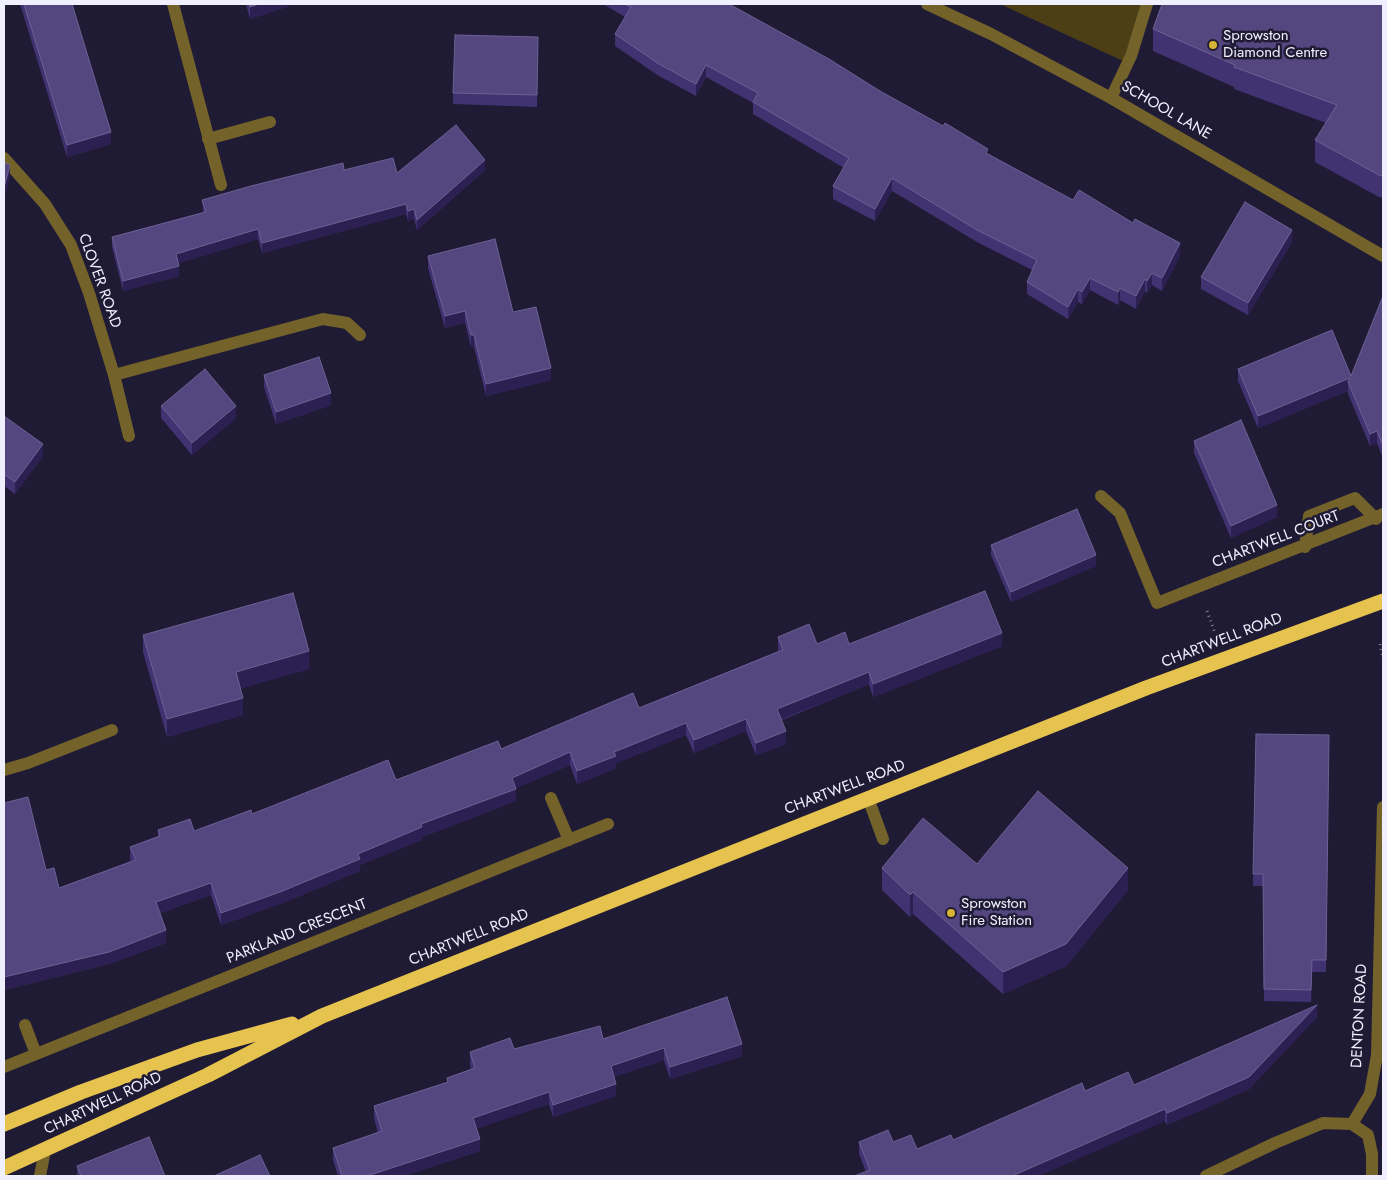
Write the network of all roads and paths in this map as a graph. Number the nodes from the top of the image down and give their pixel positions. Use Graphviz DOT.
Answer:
graph roads {
  1 [pos="173,4"];
  2 [pos="927,4"];
  3 [pos="1147,4"];
  4 [pos="1111,98"];
  5 [pos="270,122"];
  6 [pos="208,139"];
  7 [pos="4,158"];
  8 [pos="221,185"];
  9 [pos="1383,256"];
  10 [pos="360,335"];
  11 [pos="114,375"];
  12 [pos="129,436"];
  13 [pos="1101,496"];
  14 [pos="1379,517"];
  15 [pos="1305,546"];
  16 [pos="1383,601"];
  17 [pos="1380,644"];
  18 [pos="1383,659"];
  19 [pos="112,730"];
  20 [pos="4,770"];
  21 [pos="551,798"];
  22 [pos="868,798"];
  23 [pos="1383,807"];
  24 [pos="608,824"];
  25 [pos="883,839"];
  26 [pos="569,840"];
  27 [pos="322,1016"];
  28 [pos="25,1025"];
  29 [pos="36,1054"];
  30 [pos="4,1068"];
  31 [pos="4,1124"];
  32 [pos="1352,1124"];
  33 [pos="45,1150"];
  34 [pos="4,1168"];
  35 [pos="40,1176"];
  36 [pos="1206,1176"];
  37 [pos="1372,1176"];
  1 -- 6 [label="street"];
  2 -- 4 [label="street, SCHOOL LANE"];
  3 -- 4 [label="street"];
  4 -- 9 [label="street, SCHOOL LANE"];
  5 -- 6 [label="street"];
  6 -- 8 [label="street"];
  7 -- 11 [label="street, CLOVER ROAD"];
  10 -- 11 [label="street"];
  11 -- 12 [label="street, CLOVER ROAD"];
  13 -- 15 [label="street, CHARTWELL COURT"];
  14 -- 15 [label="street, CHARTWELL COURT"];
  14 -- 15 [label="street"];
  16 -- 22 [label="highway, CHARTWELL ROAD"];
  17 -- 18 [label="path"];
  19 -- 20 [label="street"];
  21 -- 26 [label="street"];
  22 -- 25 [label="street"];
  22 -- 27 [label="highway, CHARTWELL ROAD"];
  23 -- 32 [label="street, DENTON ROAD"];
  24 -- 26 [label="street, PARKLAND CRESCENT"];
  26 -- 29 [label="street, PARKLAND CRESCENT"];
  27 -- 31 [label="highway, CHARTWELL ROAD"];
  27 -- 33 [label="highway, CHARTWELL ROAD"];
  28 -- 29 [label="street"];
  29 -- 30 [label="street, PARKLAND CRESCENT"];
  32 -- 36 [label="street"];
  32 -- 37 [label="street"];
  33 -- 34 [label="highway, CHARTWELL ROAD"];
  33 -- 35 [label="street"];
}
